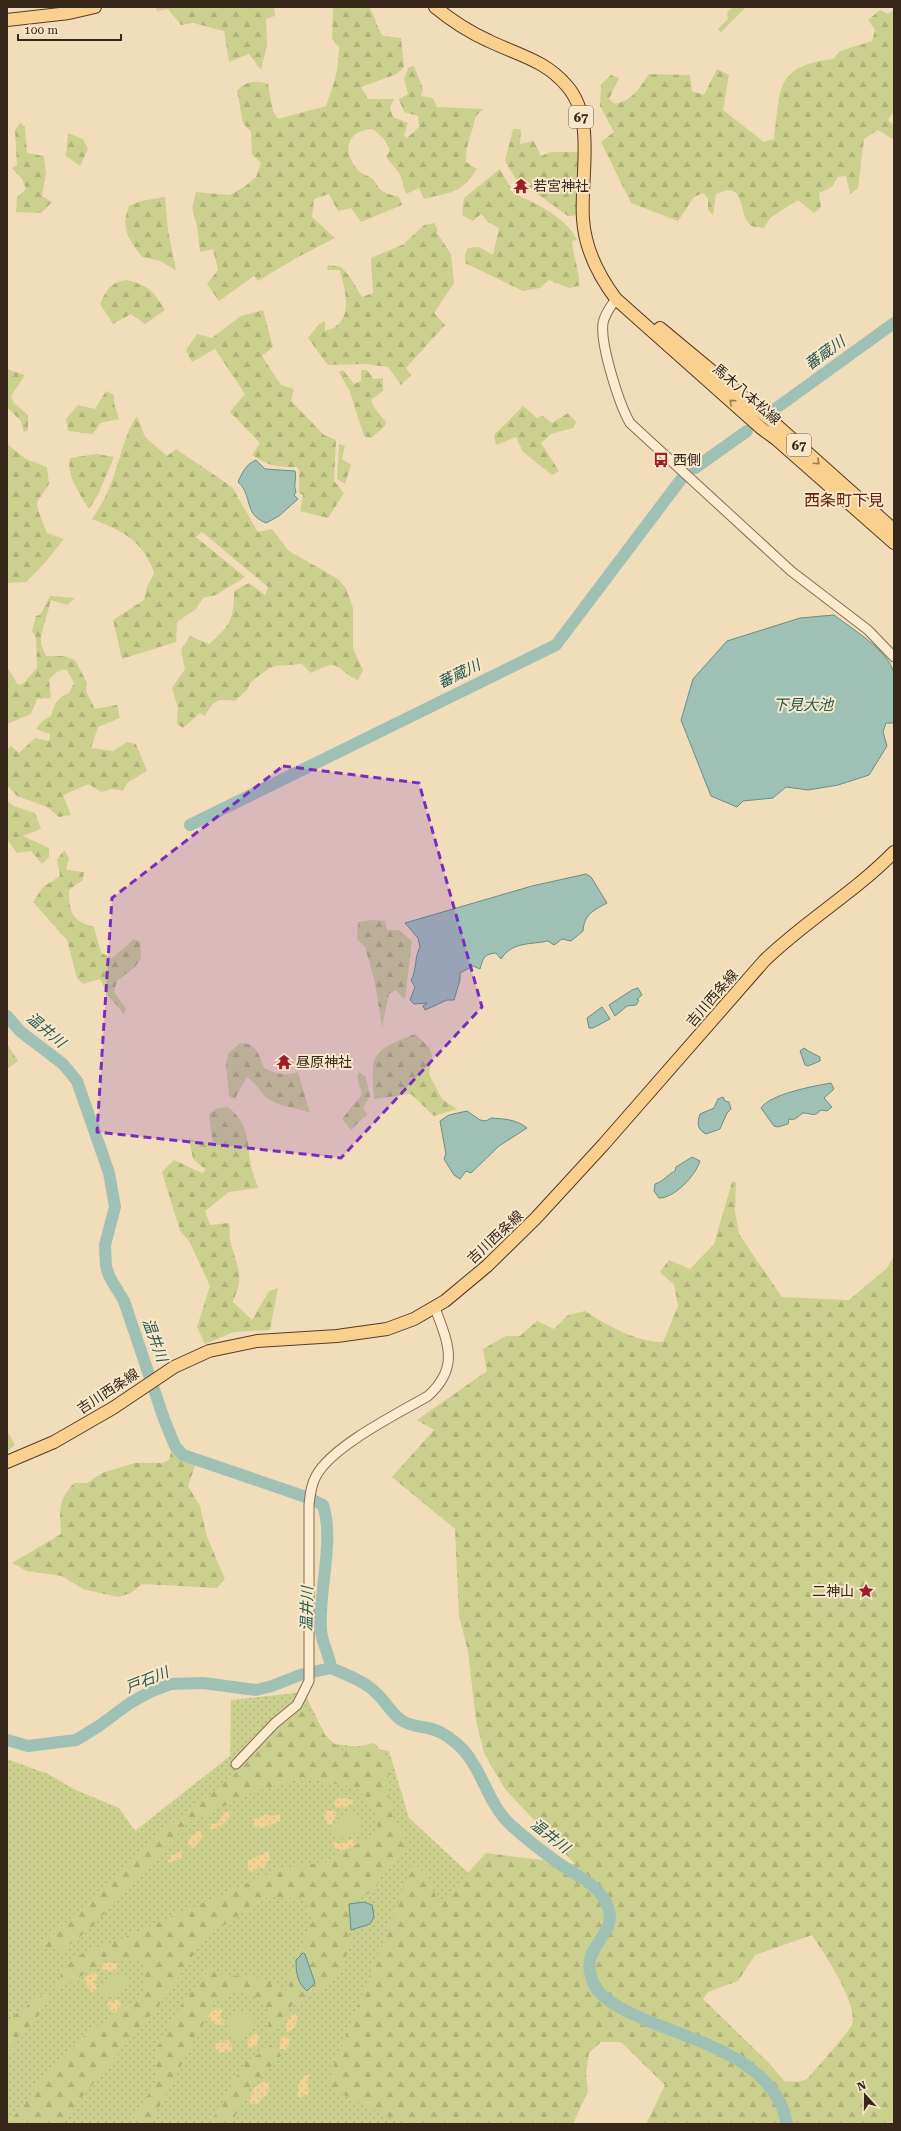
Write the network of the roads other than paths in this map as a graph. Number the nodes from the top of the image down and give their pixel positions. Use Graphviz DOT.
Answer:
graph roads {
  1 [pos="95,7"];
  2 [pos="436,7"];
  3 [pos="7,20"];
  4 [pos="616,298"];
  5 [pos="894,530"];
  6 [pos="894,543"];
  7 [pos="894,657"];
  8 [pos="894,852"];
  9 [pos="435,1308"];
  10 [pos="7,1462"];
  11 [pos="236,1764"];
  1 -- 3 [label="main road"];
  2 -- 4 [label="main road, 馬木八本松線 / 67"];
  4 -- 5 [label="main road, 馬木八本松線 / 67, one-way"];
  6 -- 4 [label="main road, 馬木八本松線 / 67, one-way"];
  4 -- 7 [label="street"];
  8 -- 9 [label="main road, 吉川西条線"];
  9 -- 10 [label="main road, 吉川西条線"];
  9 -- 11 [label="street"];
}
